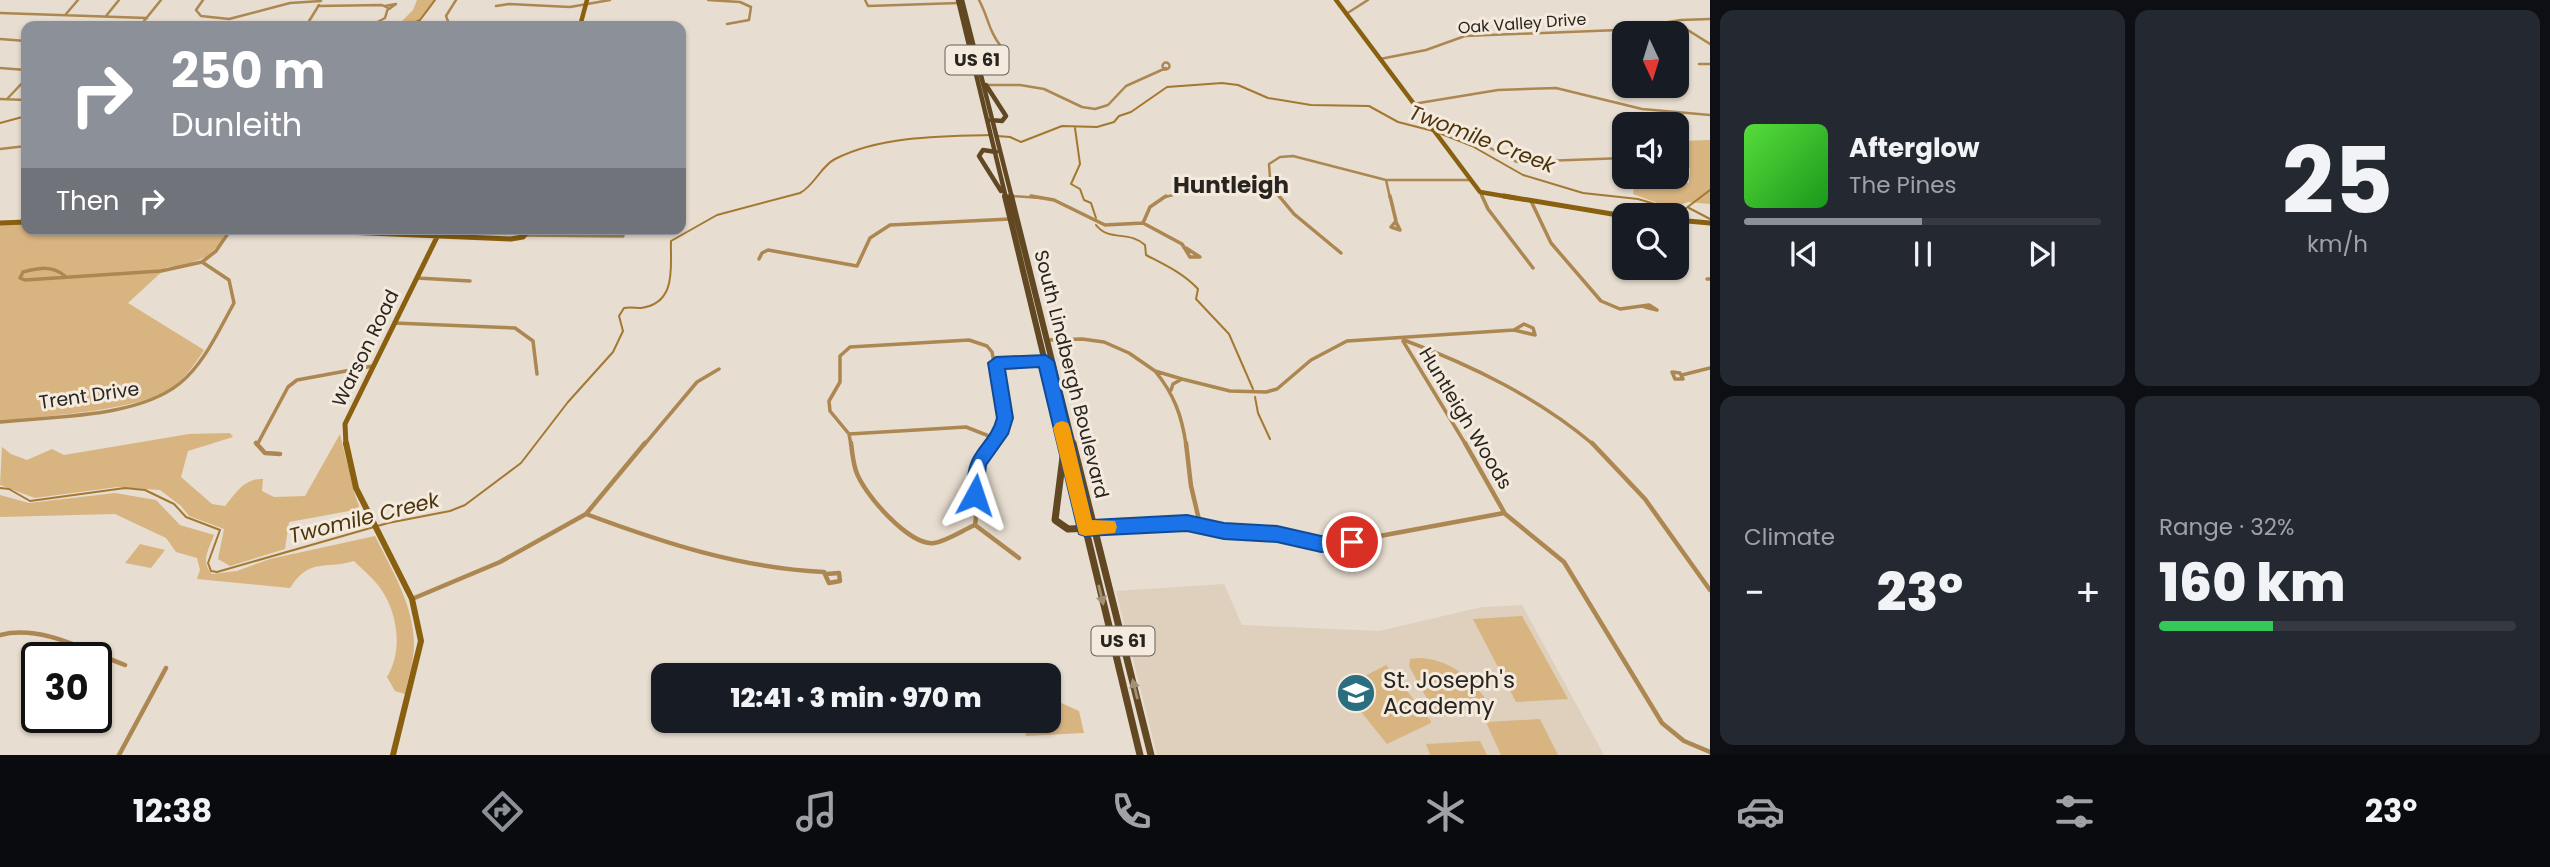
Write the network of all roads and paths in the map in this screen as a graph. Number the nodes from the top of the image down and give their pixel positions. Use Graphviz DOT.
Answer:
graph roads {
  1 [pos="78,0"];
  2 [pos="119,0"];
  3 [pos="161,0"];
  4 [pos="203,0"];
  5 [pos="456,0"];
  6 [pos="610,0"];
  7 [pos="708,0"];
  8 [pos="865,0"];
  9 [pos="979,0"];
  10 [pos="1336,0"];
  11 [pos="1368,0"];
  12 [pos="321,1"];
  13 [pos="508,1"];
  14 [pos="960,1"];
  15 [pos="587,2"];
  16 [pos="318,6"];
  17 [pos="496,6"];
  18 [pos="0,13"];
  19 [pos="1346,14"];
  20 [pos="66,15"];
  21 [pos="106,16"];
  22 [pos="147,18"];
  23 [pos="1710,19"];
  24 [pos="144,21"];
  25 [pos="309,21"];
  26 [pos="379,21"];
  27 [pos="449,21"];
  28 [pos="581,21"];
  29 [pos="1674,21"];
  30 [pos="727,24"];
  31 [pos="1612,30"];
  32 [pos="1689,31"];
  33 [pos="0,39"];
  34 [pos="21,41"];
  35 [pos="1710,44"];
  36 [pos="1380,59"];
  37 [pos="977,60"];
  38 [pos="1699,64"];
  39 [pos="1710,64"];
  40 [pos="0,68"];
  41 [pos="1166,68"];
  42 [pos="21,70"];
  43 [pos="984,83"];
  44 [pos="21,84"];
  45 [pos="0,99"];
  46 [pos="7,99"];
  47 [pos="21,100"];
  48 [pos="1413,104"];
  49 [pos="1710,115"];
  50 [pos="984,116"];
  51 [pos="992,121"];
  52 [pos="1430,126"];
  53 [pos="991,130"];
  54 [pos="21,147"];
  55 [pos="0,149"];
  56 [pos="992,150"];
  57 [pos="1001,155"];
  58 [pos="1612,158"];
  59 [pos="1386,180"];
  60 [pos="1469,180"];
  61 [pos="1195,188"];
  62 [pos="1480,192"];
  63 [pos="1007,196"];
  64 [pos="1530,200"];
  65 [pos="1612,214"];
  66 [pos="1010,219"];
  67 [pos="1689,221"];
  68 [pos="21,222"];
  69 [pos="1396,222"];
  70 [pos="0,223"];
  71 [pos="1143,223"];
  72 [pos="1710,223"];
  73 [pos="227,235"];
  74 [pos="415,235"];
  75 [pos="438,236"];
  76 [pos="524,236"];
  77 [pos="622,236"];
  78 [pos="1186,248"];
  79 [pos="1341,253"];
  80 [pos="759,259"];
  81 [pos="202,261"];
  82 [pos="1533,268"];
  83 [pos="65,276"];
  84 [pos="417,278"];
  85 [pos="470,281"];
  86 [pos="1645,307"];
  87 [pos="394,323"];
  88 [pos="1514,330"];
  89 [pos="1402,339"];
  90 [pos="1047,340"];
  91 [pos="1046,361"];
  92 [pos="996,363"];
  93 [pos="373,366"];
  94 [pos="1710,368"];
  95 [pos="719,369"];
  96 [pos="1155,371"];
  97 [pos="537,374"];
  98 [pos="1682,375"];
  99 [pos="1182,379"];
  100 [pos="1171,390"];
  101 [pos="0,422"];
  102 [pos="849,434"];
  103 [pos="994,438"];
  104 [pos="1064,440"];
  105 [pos="280,454"];
  106 [pos="1504,513"];
  107 [pos="586,514"];
  108 [pos="975,524"];
  109 [pos="1200,524"];
  110 [pos="1085,528"];
  111 [pos="1095,528"];
  112 [pos="1019,558"];
  113 [pos="827,574"];
  114 [pos="1710,590"];
  115 [pos="411,599"];
  116 [pos="0,635"];
  117 [pos="125,665"];
  118 [pos="166,668"];
  119 [pos="1710,752"];
  120 [pos="119,755"];
  121 [pos="393,755"];
  122 [pos="1140,755"];
  123 [pos="1152,755"];
  1 -- 20 [label="street"];
  2 -- 21 [label="street"];
  3 -- 22 [label="street"];
  4 -- 12 [label="street"];
  5 -- 27 [label="street"];
  6 -- 15 [label="street"];
  7 -- 30 [label="street"];
  8 -- 14 [label="street"];
  9 -- 37 [label="street"];
  10 -- 19 [label="street"];
  11 -- 19 [label="street"];
  12 -- 16 [label="street"];
  13 -- 15 [label="street"];
  13 -- 17 [label="street"];
  14 -- 37 [label="main road, South Lindbergh Boulevard / US 61"];
  14 -- 50 [label="main road, South Lindbergh Boulevard / US 61"];
  15 -- 28 [label="street"];
  16 -- 25 [label="street"];
  16 -- 26 [label="street"];
  18 -- 20 [label="street"];
  19 -- 36 [label="street"];
  20 -- 21 [label="street"];
  21 -- 22 [label="street"];
  22 -- 24 [label="street"];
  23 -- 29 [label="street, Oak Valley Drive"];
  31 -- 36 [label="street, Oak Valley Drive"];
  32 -- 35 [label="street"];
  33 -- 34 [label="street"];
  36 -- 48 [label="street"];
  37 -- 43 [label="main road, South Lindbergh Boulevard / US 61"];
  38 -- 39 [label="street"];
  40 -- 42 [label="street"];
  41 -- 43 [label="street"];
  43 -- 51 [label="main road, South Lindbergh Boulevard / US 61"];
  43 -- 51 [label="main road"];
  44 -- 46 [label="street"];
  45 -- 46 [label="street"];
  46 -- 47 [label="street"];
  48 -- 49 [label="street"];
  48 -- 52 [label="street"];
  50 -- 51 [label="main road"];
  50 -- 53 [label="main road, South Lindbergh Boulevard / US 61"];
  51 -- 53 [label="main road, South Lindbergh Boulevard / US 61"];
  52 -- 58 [label="street"];
  52 -- 60 [label="street"];
  53 -- 56 [label="main road, South Lindbergh Boulevard / US 61"];
  53 -- 57 [label="main road, South Lindbergh Boulevard / US 61"];
  54 -- 55 [label="street"];
  56 -- 57 [label="main road"];
  56 -- 63 [label="main road, South Lindbergh Boulevard / US 61"];
  56 -- 63 [label="main road"];
  57 -- 63 [label="main road, South Lindbergh Boulevard / US 61"];
  59 -- 60 [label="street"];
  59 -- 69 [label="street"];
  59 -- 79 [label="street"];
  60 -- 62 [label="street"];
  61 -- 71 [label="street"];
  62 -- 64 [label="street"];
  62 -- 82 [label="street"];
  63 -- 66 [label="main road, South Lindbergh Boulevard / US 61"];
  63 -- 71 [label="street"];
  63 -- 90 [label="main road, South Lindbergh Boulevard / US 61"];
  64 -- 65 [label="street"];
  64 -- 86 [label="street"];
  66 -- 80 [label="street"];
  66 -- 91 [label="main road, South Lindbergh Boulevard / US 61"];
  67 -- 72 [label="street"];
  68 -- 70 [label="street"];
  71 -- 78 [label="street"];
  73 -- 81 [label="street"];
  74 -- 75 [label="street"];
  75 -- 76 [label="street"];
  75 -- 84 [label="street, Warson Road"];
  76 -- 77 [label="street"];
  81 -- 83 [label="street"];
  81 -- 101 [label="street, Trent Drive"];
  83 -- 83 [label="street"];
  84 -- 85 [label="street"];
  84 -- 87 [label="street, Warson Road"];
  87 -- 93 [label="street, Warson Road"];
  87 -- 97 [label="street"];
  88 -- 88 [label="street, Huntleigh Woods"];
  88 -- 89 [label="street, Huntleigh Woods"];
  89 -- 99 [label="street, Huntleigh Woods"];
  89 -- 106 [label="street, Huntleigh Woods"];
  89 -- 114 [label="street, Huntleigh Woods"];
  90 -- 96 [label="street, Huntleigh Woods"];
  90 -- 111 [label="main road, South Lindbergh Boulevard / US 61"];
  91 -- 92 [label="street"];
  91 -- 104 [label="main road, South Lindbergh Boulevard / US 61"];
  92 -- 102 [label="street"];
  92 -- 103 [label="street"];
  93 -- 105 [label="street"];
  93 -- 115 [label="street, Warson Road"];
  94 -- 98 [label="street"];
  95 -- 107 [label="street"];
  96 -- 99 [label="street, Huntleigh Woods"];
  96 -- 100 [label="street, Huntleigh Woods"];
  99 -- 100 [label="street"];
  100 -- 109 [label="street, Huntleigh Woods"];
  102 -- 103 [label="street"];
  102 -- 108 [label="street"];
  103 -- 108 [label="street"];
  104 -- 110 [label="main road, South Lindbergh Boulevard / US 61"];
  104 -- 110 [label="main road"];
  106 -- 109 [label="street, Huntleigh Woods"];
  106 -- 119 [label="street, Huntleigh Woods"];
  107 -- 113 [label="street"];
  107 -- 115 [label="street"];
  108 -- 112 [label="street"];
  109 -- 111 [label="street, Huntleigh Woods"];
  110 -- 111 [label="main road"];
  110 -- 122 [label="main road, South Lindbergh Boulevard / US 61, one-way"];
  123 -- 111 [label="main road, South Lindbergh Boulevard / US 61, one-way"];
  115 -- 121 [label="street, Warson Road"];
  116 -- 117 [label="street"];
  118 -- 120 [label="street"];
}
